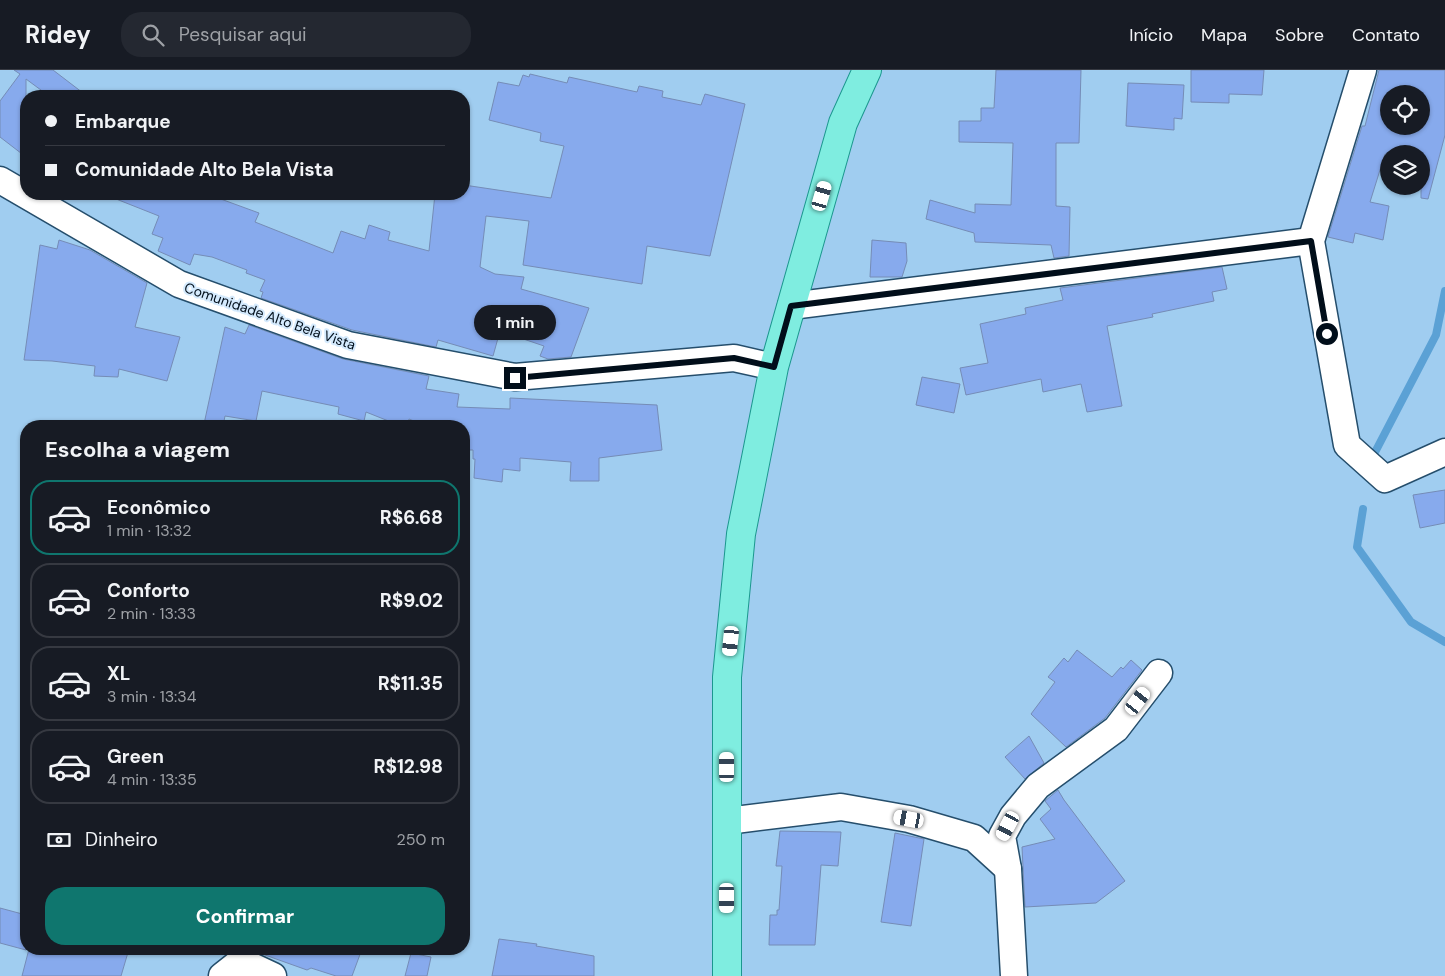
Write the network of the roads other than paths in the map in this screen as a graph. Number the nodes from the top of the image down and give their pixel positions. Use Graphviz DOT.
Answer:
graph roads {
  1 [pos="867,70"];
  2 [pos="1363,70"];
  3 [pos="0,180"];
  4 [pos="20,192"];
  5 [pos="34,200"];
  6 [pos="1311,241"];
  7 [pos="791,306"];
  8 [pos="774,367"];
  9 [pos="1445,452"];
  10 [pos="1159,673"];
  11 [pos="727,821"];
  12 [pos="1002,836"];
  13 [pos="974,838"];
  14 [pos="1008,869"];
  15 [pos="222,976"];
  16 [pos="273,976"];
  17 [pos="727,976"];
  18 [pos="1014,976"];
  1 -- 7 [label="main road"];
  2 -- 6 [label="street"];
  3 -- 4 [label="street, Comunidade Alto Bela Vista"];
  5 -- 8 [label="street, Comunidade Alto Bela Vista"];
  6 -- 7 [label="street"];
  6 -- 9 [label="street"];
  7 -- 8 [label="main road"];
  8 -- 11 [label="main road"];
  10 -- 12 [label="street"];
  11 -- 13 [label="street"];
  11 -- 17 [label="main road"];
  12 -- 13 [label="street"];
  12 -- 14 [label="street"];
  13 -- 14 [label="street"];
  14 -- 18 [label="street"];
  15 -- 16 [label="street"];
}
